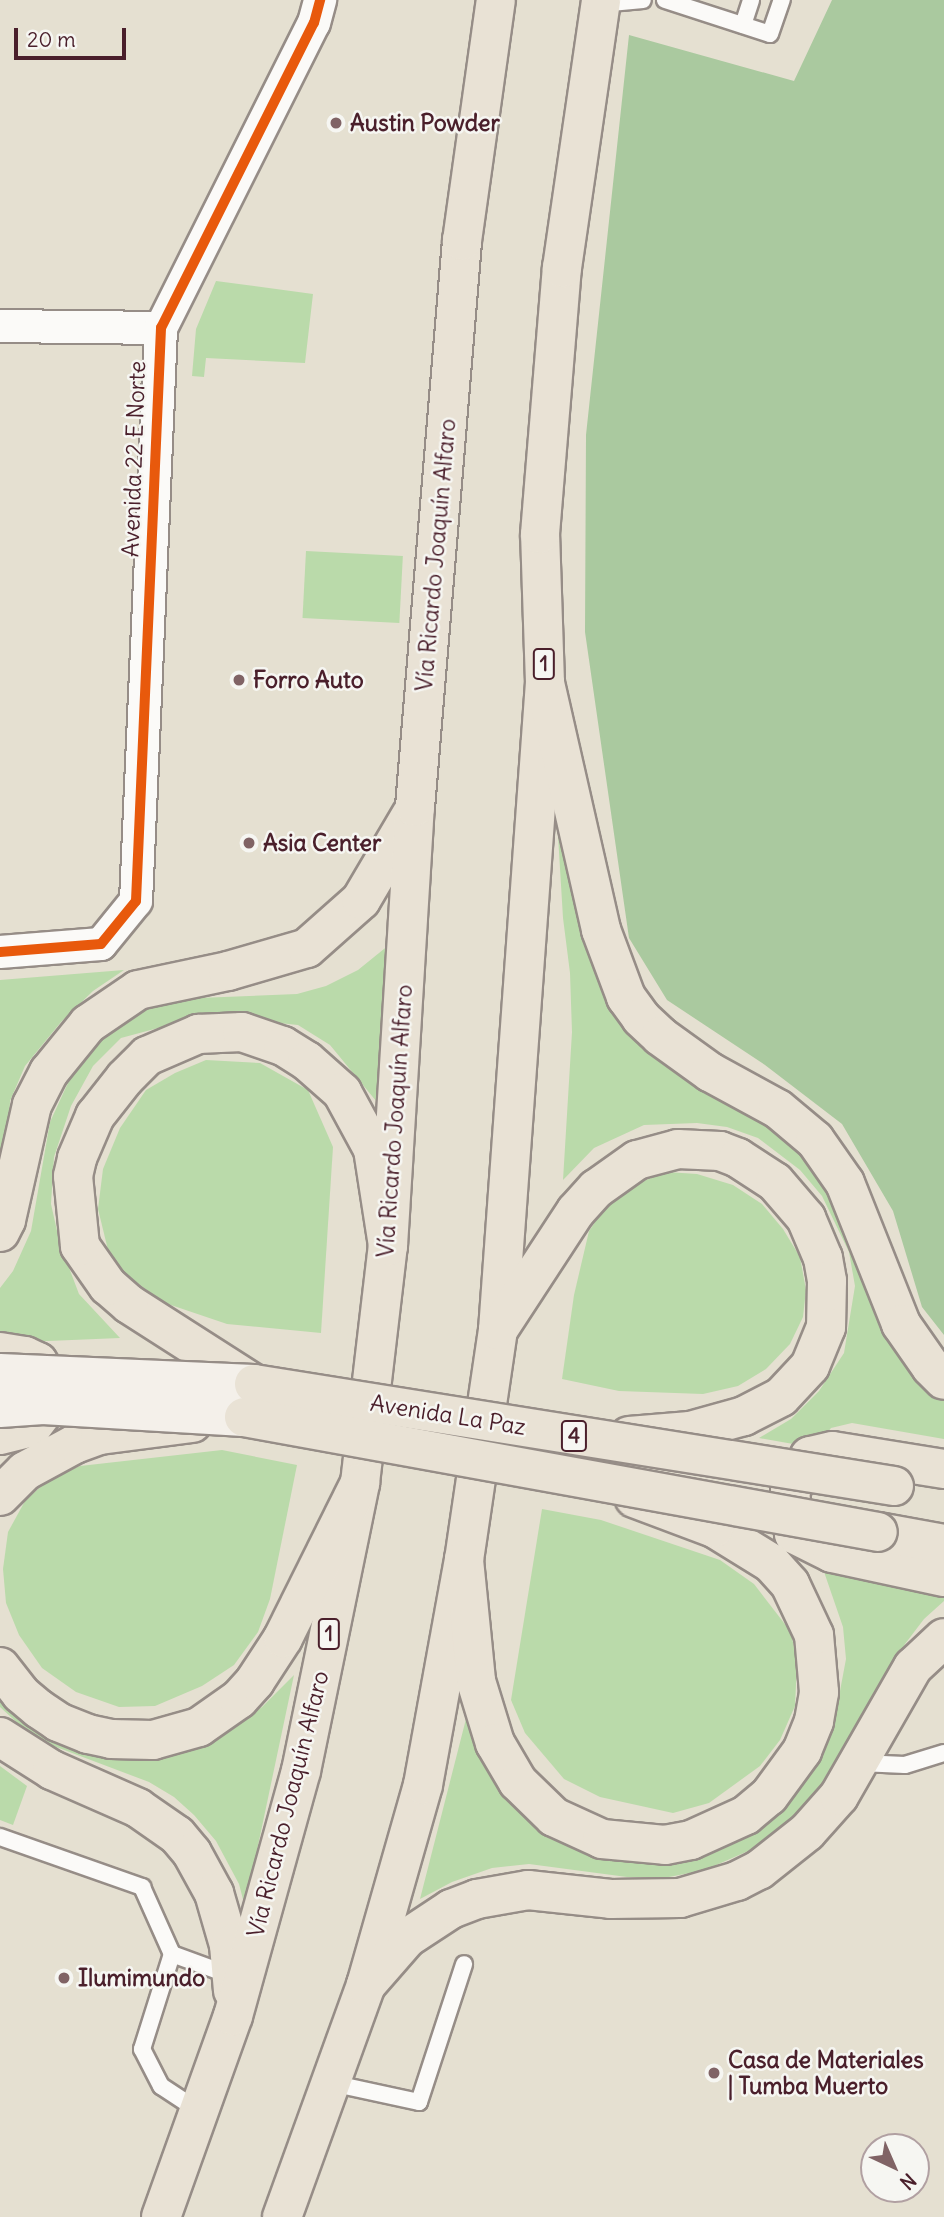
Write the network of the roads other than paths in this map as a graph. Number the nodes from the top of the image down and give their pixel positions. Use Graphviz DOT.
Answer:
graph roads {
  1 [pos="320,0"];
  2 [pos="496,0"];
  3 [pos="643,0"];
  4 [pos="751,0"];
  5 [pos="782,0"];
  6 [pos="673,1"];
  7 [pos="601,2"];
  8 [pos="712,7"];
  9 [pos="743,25"];
  10 [pos="0,326"];
  11 [pos="161,327"];
  12 [pos="545,683"];
  13 [pos="415,807"];
  14 [pos="0,952"];
  15 [pos="0,1232"];
  16 [pos="388,1245"];
  17 [pos="498,1330"];
  18 [pos="0,1352"];
  19 [pos="0,1373"];
  20 [pos="944,1380"];
  21 [pos="249,1400"];
  22 [pos="0,1408"];
  23 [pos="0,1435"];
  24 [pos="596,1439"];
  25 [pos="944,1469"];
  26 [pos="583,1478"];
  27 [pos="360,1483"];
  28 [pos="944,1494"];
  29 [pos="0,1496"];
  30 [pos="944,1544"];
  31 [pos="464,1560"];
  32 [pos="944,1577"];
  33 [pos="944,1638"];
  34 [pos="0,1667"];
  35 [pos="0,1737"];
  36 [pos="944,1753"];
  37 [pos="858,1763"];
  38 [pos="0,1837"];
  39 [pos="172,1954"];
  40 [pos="464,1964"];
  41 [pos="233,1976"];
  42 [pos="366,1985"];
  43 [pos="233,2016"];
  44 [pos="331,2083"];
  45 [pos="199,2111"];
  46 [pos="161,2217"];
  47 [pos="282,2217"];
  1 -- 11 [label="street, Avenida 22 E Norte"];
  2 -- 13 [label="main road, Vía Ricardo Joaquín Alfaro / 1"];
  3 -- 7 [label="lane"];
  4 -- 9 [label="lane"];
  5 -- 9 [label="lane"];
  6 -- 8 [label="lane"];
  7 -- 12 [label="main road, 1"];
  8 -- 9 [label="lane"];
  10 -- 11 [label="street"];
  11 -- 14 [label="street, Avenida 22 E Norte"];
  12 -- 17 [label="main road, 1"];
  12 -- 20 [label="main road"];
  13 -- 15 [label="main road"];
  13 -- 16 [label="main road, Vía Ricardo Joaquín Alfaro / 1"];
  16 -- 21 [label="main road"];
  16 -- 27 [label="main road, Vía Ricardo Joaquín Alfaro / 1"];
  17 -- 24 [label="main road, bridge"];
  17 -- 31 [label="main road, 1"];
  18 -- 23 [label="main road"];
  19 -- 21 [label="main road, Avenida La Paz / 4, bridge"];
  21 -- 22 [label="main road, Avenida La Paz / 4, bridge"];
  21 -- 24 [label="main road, Avenida La Paz / 4, bridge"];
  21 -- 26 [label="main road, Avenida La Paz / 4, bridge"];
  21 -- 29 [label="main road, bridge"];
  24 -- 28 [label="main road, Avenida La Paz / 4, bridge"];
  25 -- 32 [label="main road"];
  26 -- 30 [label="main road, Avenida La Paz / 4, bridge"];
  26 -- 31 [label="main road, bridge"];
  27 -- 34 [label="main road"];
  27 -- 43 [label="main road, Vía Ricardo Joaquín Alfaro / 1"];
  31 -- 42 [label="main road, 1"];
  33 -- 37 [label="main road"];
  35 -- 41 [label="main road"];
  36 -- 37 [label="lane"];
  37 -- 42 [label="main road"];
  38 -- 39 [label="lane"];
  39 -- 41 [label="lane"];
  39 -- 45 [label="lane"];
  40 -- 44 [label="lane"];
  41 -- 43 [label="main road"];
  42 -- 44 [label="main road"];
  43 -- 45 [label="main road, Vía Ricardo Joaquín Alfaro"];
  44 -- 47 [label="main road"];
  45 -- 46 [label="main road, Vía Ricardo Joaquín Alfaro"];
}
